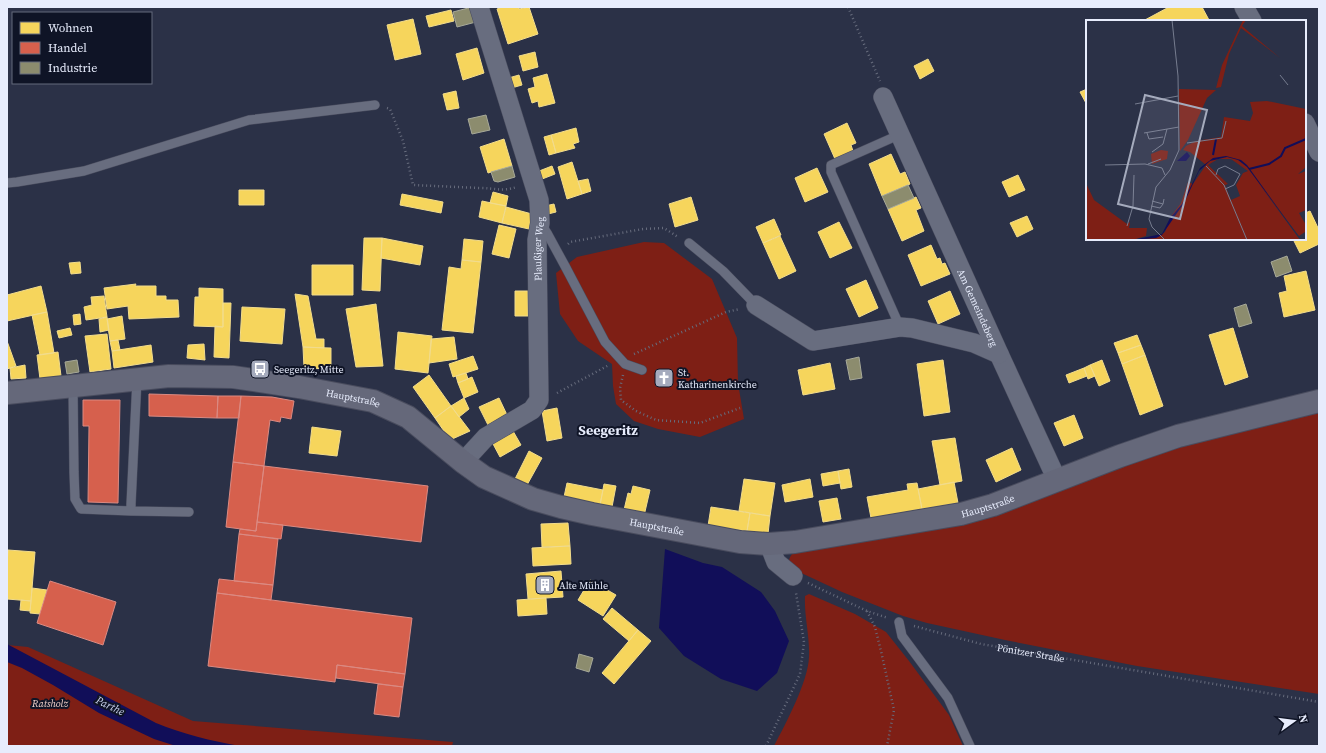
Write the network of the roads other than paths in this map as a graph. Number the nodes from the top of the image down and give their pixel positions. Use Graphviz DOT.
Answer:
graph roads {
  1 [pos="479,7"];
  2 [pos="1244,7"];
  3 [pos="1251,20"];
  4 [pos="883,97"];
  5 [pos="375,106"];
  6 [pos="1306,125"];
  7 [pos="901,134"];
  8 [pos="1319,152"];
  9 [pos="7,183"];
  10 [pos="540,223"];
  11 [pos="688,243"];
  12 [pos="756,305"];
  13 [pos="900,327"];
  14 [pos="999,354"];
  15 [pos="642,370"];
  16 [pos="137,379"];
  17 [pos="73,386"];
  18 [pos="7,393"];
  19 [pos="1319,401"];
  20 [pos="463,462"];
  21 [pos="1057,480"];
  22 [pos="131,511"];
  23 [pos="189,512"];
  24 [pos="769,544"];
  25 [pos="793,576"];
  26 [pos="899,622"];
  27 [pos="970,746"];
  1 -- 10 [label="street, Plaußiger Weg"];
  2 -- 3 [label="street"];
  4 -- 7 [label="street, Am Gemeindeberg"];
  5 -- 9 [label="lane"];
  6 -- 8 [label="street"];
  7 -- 13 [label="lane"];
  7 -- 14 [label="street, Am Gemeindeberg"];
  10 -- 15 [label="lane"];
  10 -- 20 [label="street, Plaußiger Weg"];
  11 -- 12 [label="lane"];
  12 -- 13 [label="street"];
  13 -- 14 [label="street"];
  14 -- 21 [label="street, Am Gemeindeberg"];
  16 -- 17 [label="street, Hauptstraße"];
  16 -- 20 [label="street, Hauptstraße"];
  16 -- 22 [label="lane"];
  17 -- 18 [label="street, Hauptstraße"];
  17 -- 22 [label="lane"];
  19 -- 21 [label="street, Hauptstraße"];
  20 -- 24 [label="street, Hauptstraße"];
  21 -- 24 [label="street, Hauptstraße"];
  22 -- 23 [label="lane"];
  24 -- 25 [label="street"];
  26 -- 27 [label="lane"];
}
